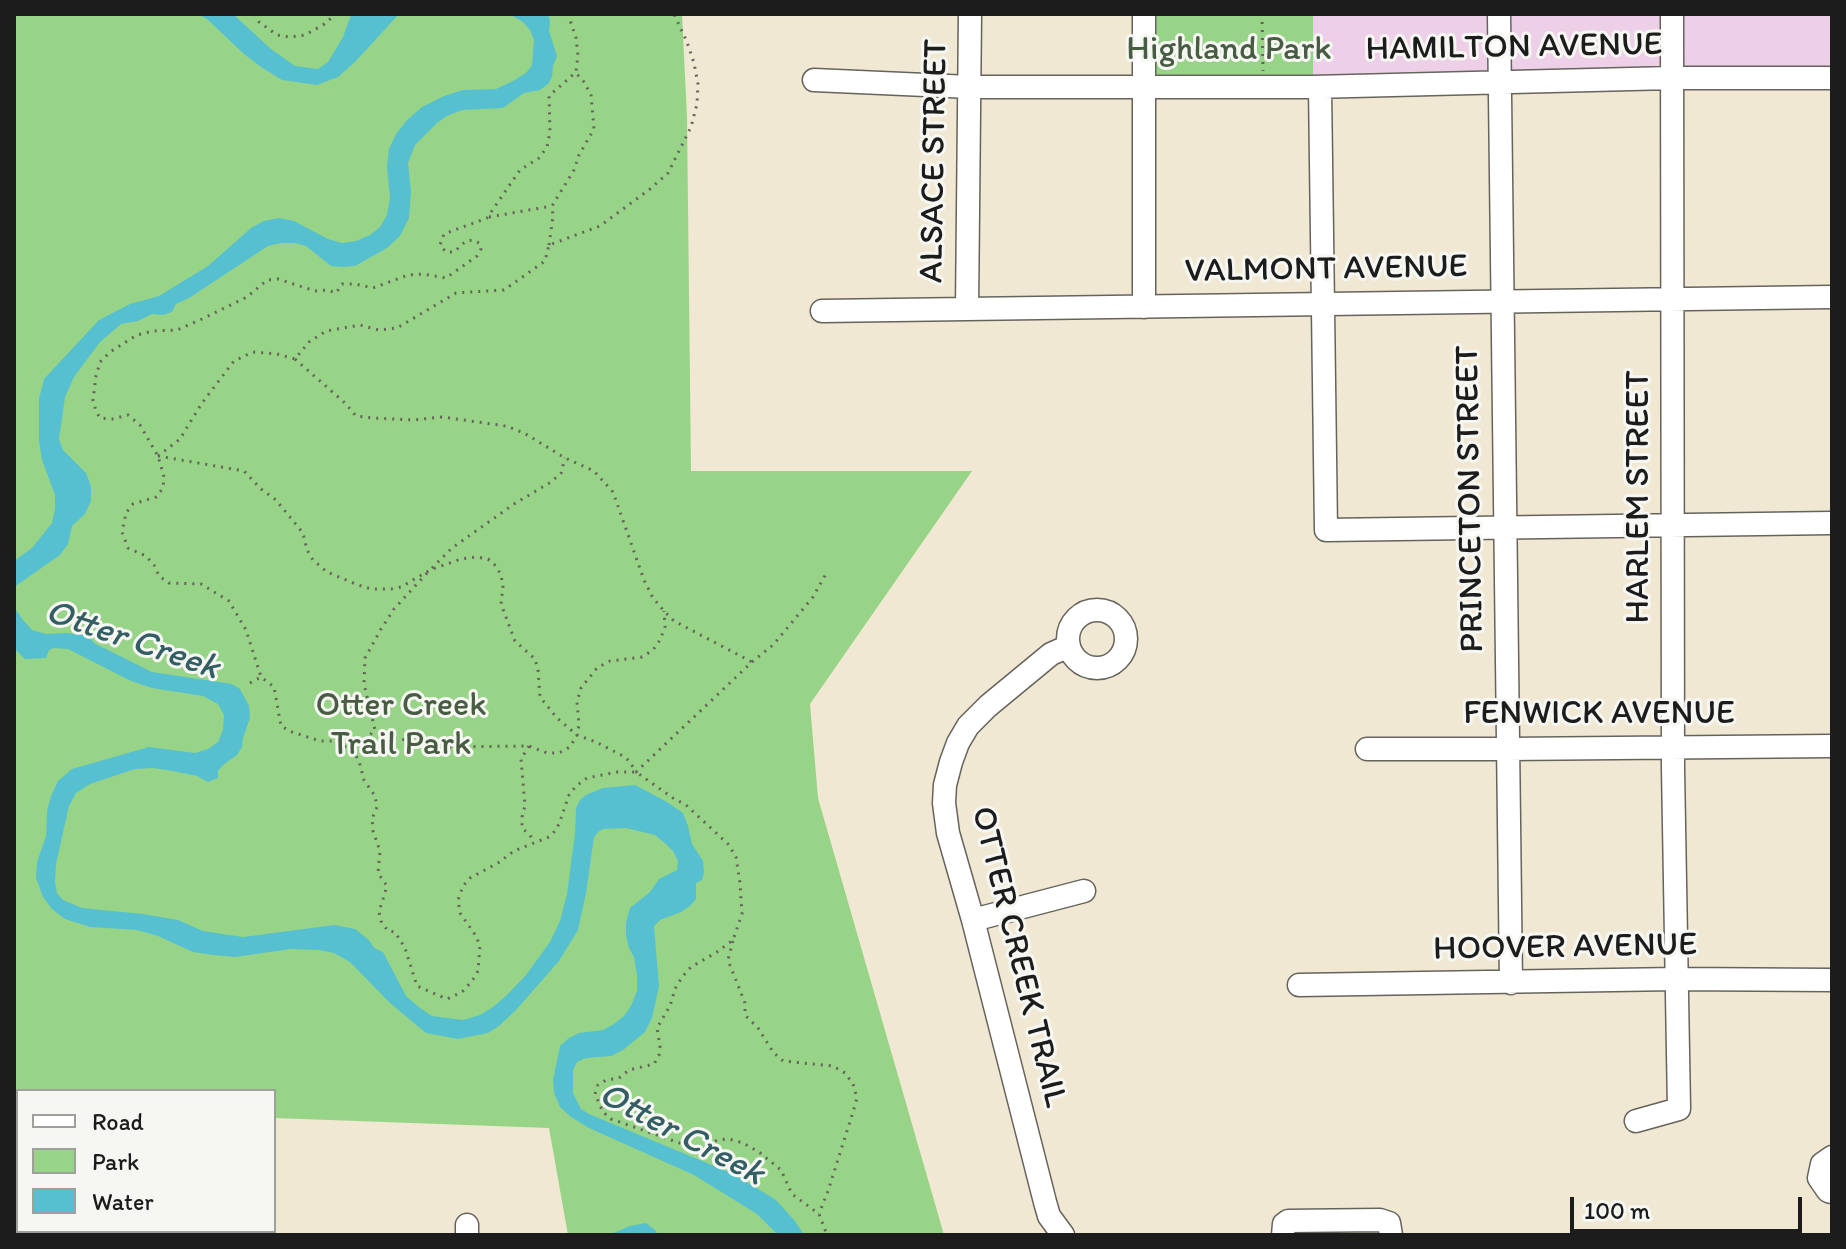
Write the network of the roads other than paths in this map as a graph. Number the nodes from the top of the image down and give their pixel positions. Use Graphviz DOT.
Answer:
graph roads {
  1 [pos="970,14"];
  2 [pos="1144,14"];
  3 [pos="1499,14"];
  4 [pos="1672,14"];
  5 [pos="1671,78"];
  6 [pos="1832,78"];
  7 [pos="814,80"];
  8 [pos="1500,84"];
  9 [pos="970,87"];
  10 [pos="1145,87"];
  11 [pos="1320,87"];
  12 [pos="1832,297"];
  13 [pos="1672,299"];
  14 [pos="1502,302"];
  15 [pos="1322,304"];
  16 [pos="1144,307"];
  17 [pos="967,309"];
  18 [pos="822,311"];
  19 [pos="1832,523"];
  20 [pos="1673,526"];
  21 [pos="1505,529"];
  22 [pos="1069,646"];
  23 [pos="1832,746"];
  24 [pos="1674,748"];
  25 [pos="1367,749"];
  26 [pos="1508,749"];
  27 [pos="1084,891"];
  28 [pos="973,920"];
  29 [pos="1676,979"];
  30 [pos="1832,980"];
  31 [pos="1511,983"];
  32 [pos="1299,985"];
  33 [pos="1636,1121"];
  34 [pos="1832,1157"];
  35 [pos="1832,1192"];
  36 [pos="1343,1228"];
  37 [pos="1063,1235"];
  38 [pos="1283,1235"];
  39 [pos="1391,1235"];
  1 -- 9 [label="street, ALSACE STREET"];
  2 -- 10 [label="street"];
  3 -- 8 [label="street, PRINCETON STREET"];
  4 -- 5 [label="street, HARLEM STREET"];
  5 -- 6 [label="street, HAMILTON AVENUE"];
  5 -- 8 [label="street, HAMILTON AVENUE"];
  5 -- 13 [label="street, HARLEM STREET"];
  7 -- 9 [label="street, HAMILTON AVENUE"];
  8 -- 11 [label="street, HAMILTON AVENUE"];
  8 -- 14 [label="street, PRINCETON STREET"];
  9 -- 10 [label="street, HAMILTON AVENUE"];
  9 -- 17 [label="street, ALSACE STREET"];
  10 -- 11 [label="street, HAMILTON AVENUE"];
  10 -- 16 [label="street"];
  11 -- 15 [label="street"];
  12 -- 13 [label="street, VALMONT AVENUE"];
  13 -- 14 [label="street, VALMONT AVENUE"];
  13 -- 20 [label="street, HARLEM STREET"];
  14 -- 15 [label="street, VALMONT AVENUE"];
  14 -- 21 [label="street, PRINCETON STREET"];
  15 -- 16 [label="street, VALMONT AVENUE"];
  15 -- 21 [label="street"];
  16 -- 17 [label="street, VALMONT AVENUE"];
  17 -- 18 [label="street, VALMONT AVENUE"];
  19 -- 20 [label="street"];
  20 -- 21 [label="street"];
  20 -- 24 [label="street, HARLEM STREET"];
  21 -- 26 [label="street, PRINCETON STREET"];
  22 -- 28 [label="street, OTTER CREEK TRAIL"];
  23 -- 24 [label="street, FENWICK AVENUE"];
  24 -- 26 [label="street, FENWICK AVENUE"];
  24 -- 29 [label="street, HARLEM STREET"];
  25 -- 26 [label="street, FENWICK AVENUE"];
  26 -- 31 [label="street, PRINCETON STREET"];
  27 -- 28 [label="street"];
  28 -- 37 [label="street, OTTER CREEK TRAIL"];
  29 -- 30 [label="street, HOOVER AVENUE"];
  29 -- 31 [label="street, HOOVER AVENUE"];
  29 -- 33 [label="street, HARLEM STREET"];
  31 -- 32 [label="street, HOOVER AVENUE"];
  34 -- 35 [label="street"];
  36 -- 38 [label="street"];
  36 -- 39 [label="street"];
}
